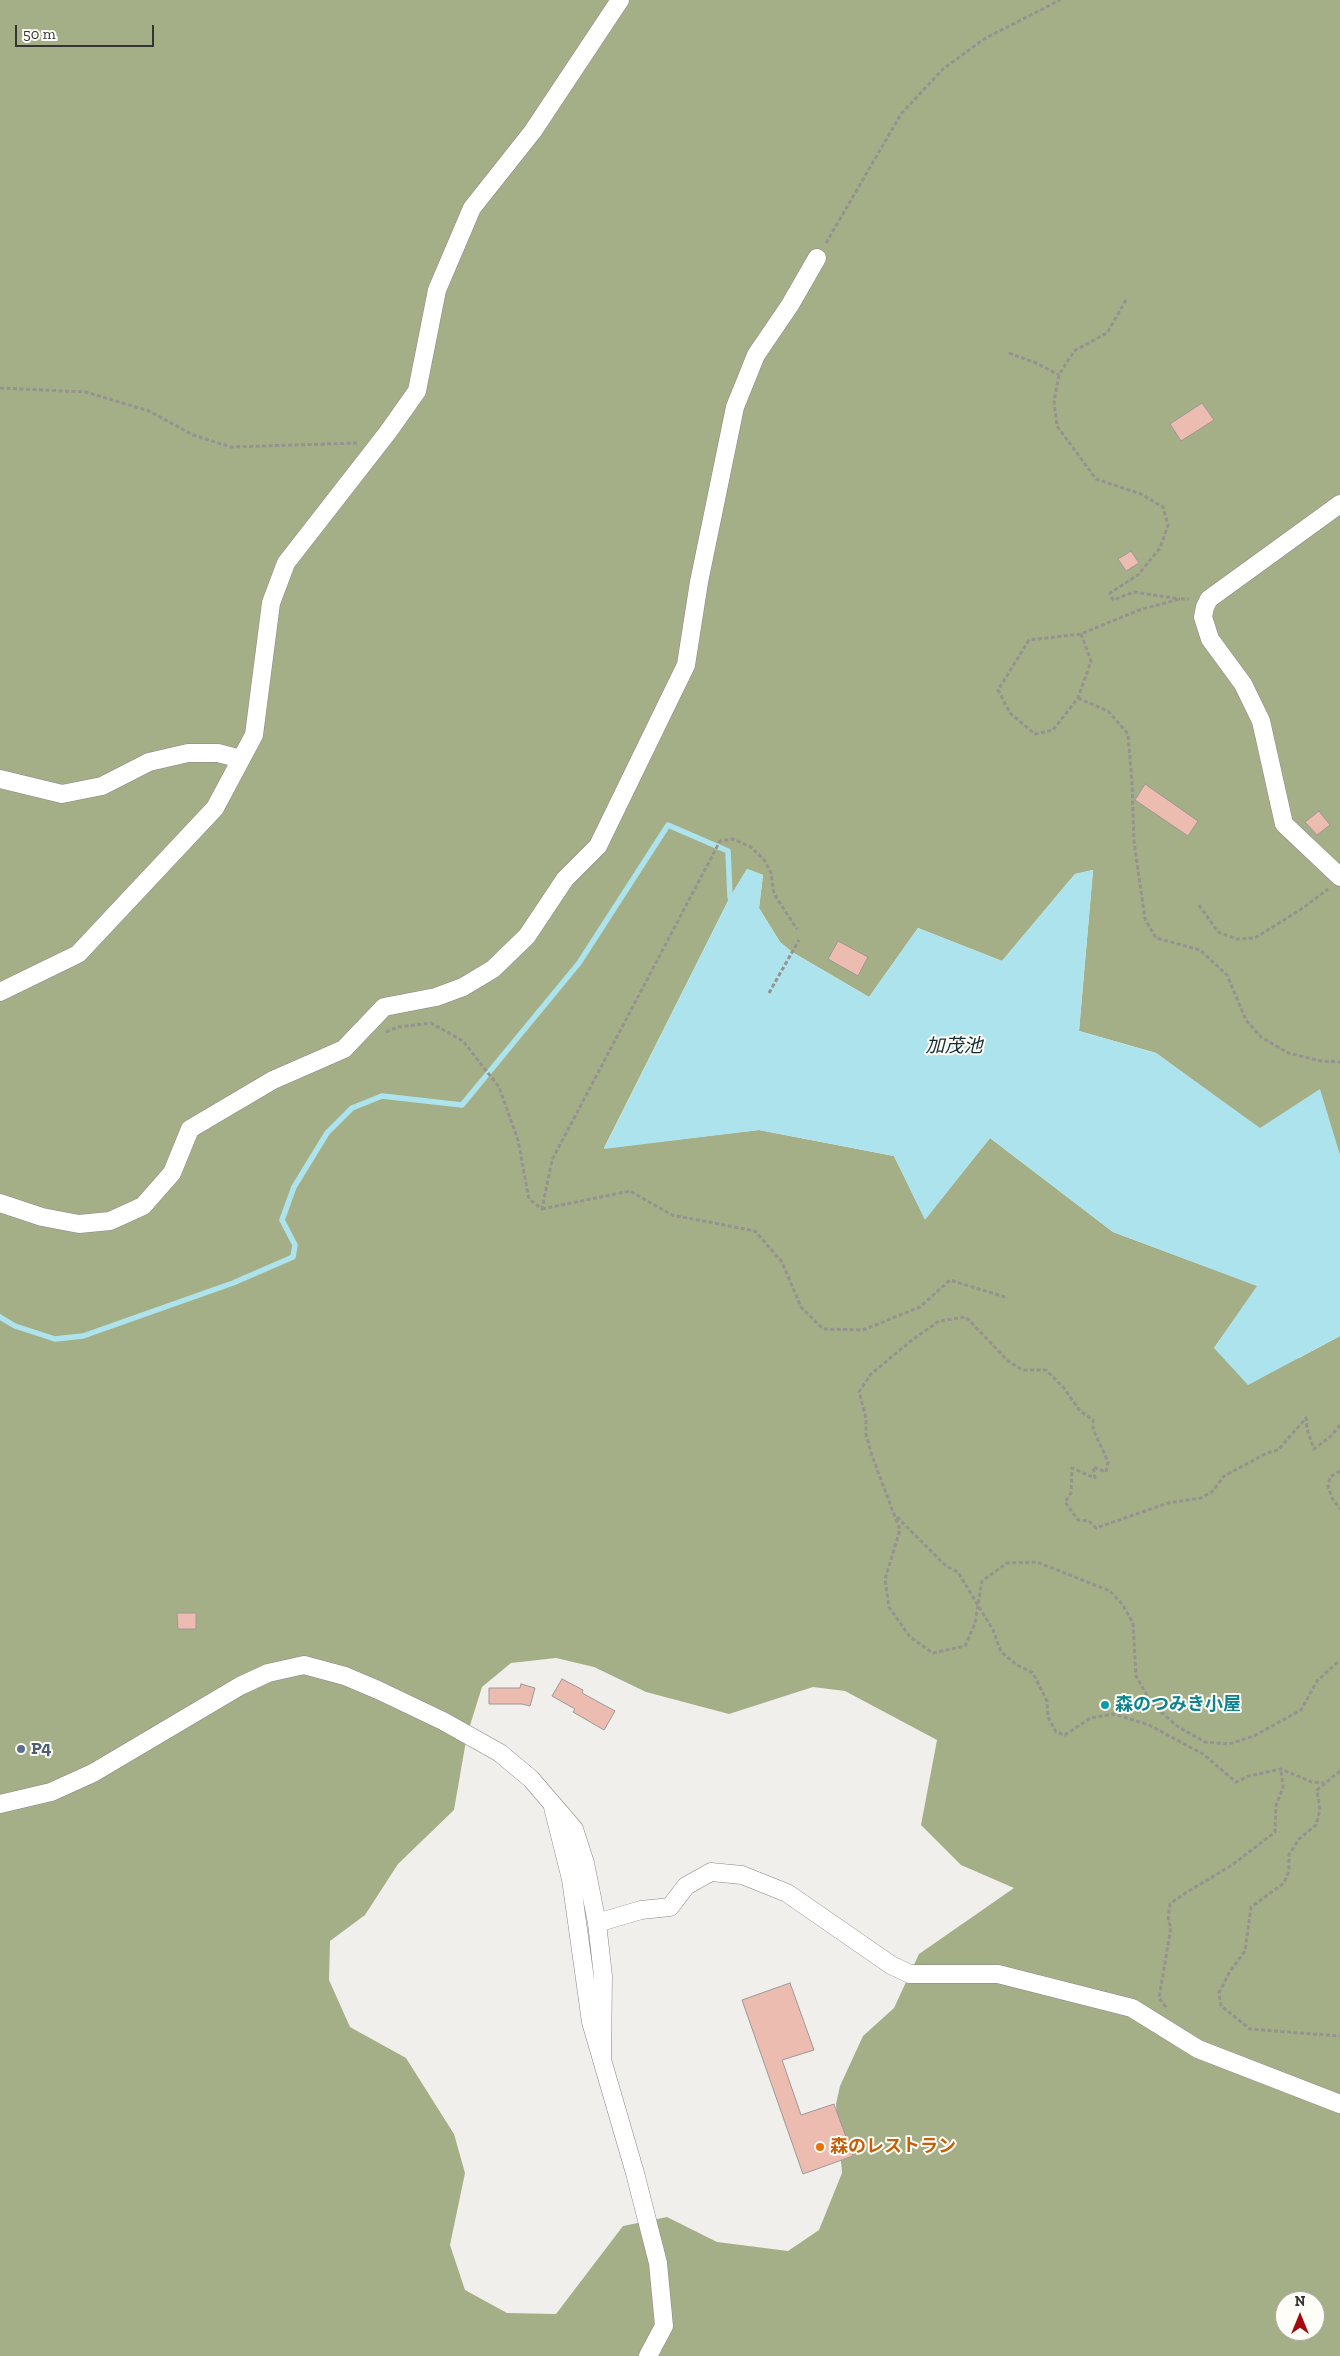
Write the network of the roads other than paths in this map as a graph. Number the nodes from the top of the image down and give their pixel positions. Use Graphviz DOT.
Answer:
graph roads {
  1 [pos="620,0"];
  2 [pos="817,258"];
  3 [pos="1340,504"];
  4 [pos="241,759"];
  5 [pos="0,779"];
  6 [pos="1336,881"];
  7 [pos="0,992"];
  8 [pos="0,1203"];
  9 [pos="552,1802"];
  10 [pos="0,1804"];
  11 [pos="597,1923"];
  12 [pos="602,2060"];
  13 [pos="1340,2104"];
  14 [pos="648,2356"];
  1 -- 4 [label="street"];
  2 -- 8 [label="street"];
  3 -- 6 [label="street"];
  4 -- 5 [label="street"];
  4 -- 7 [label="street"];
  9 -- 10 [label="street"];
  9 -- 11 [label="street"];
  9 -- 12 [label="street"];
  11 -- 12 [label="street"];
  11 -- 13 [label="street"];
  12 -- 14 [label="street"];
}
